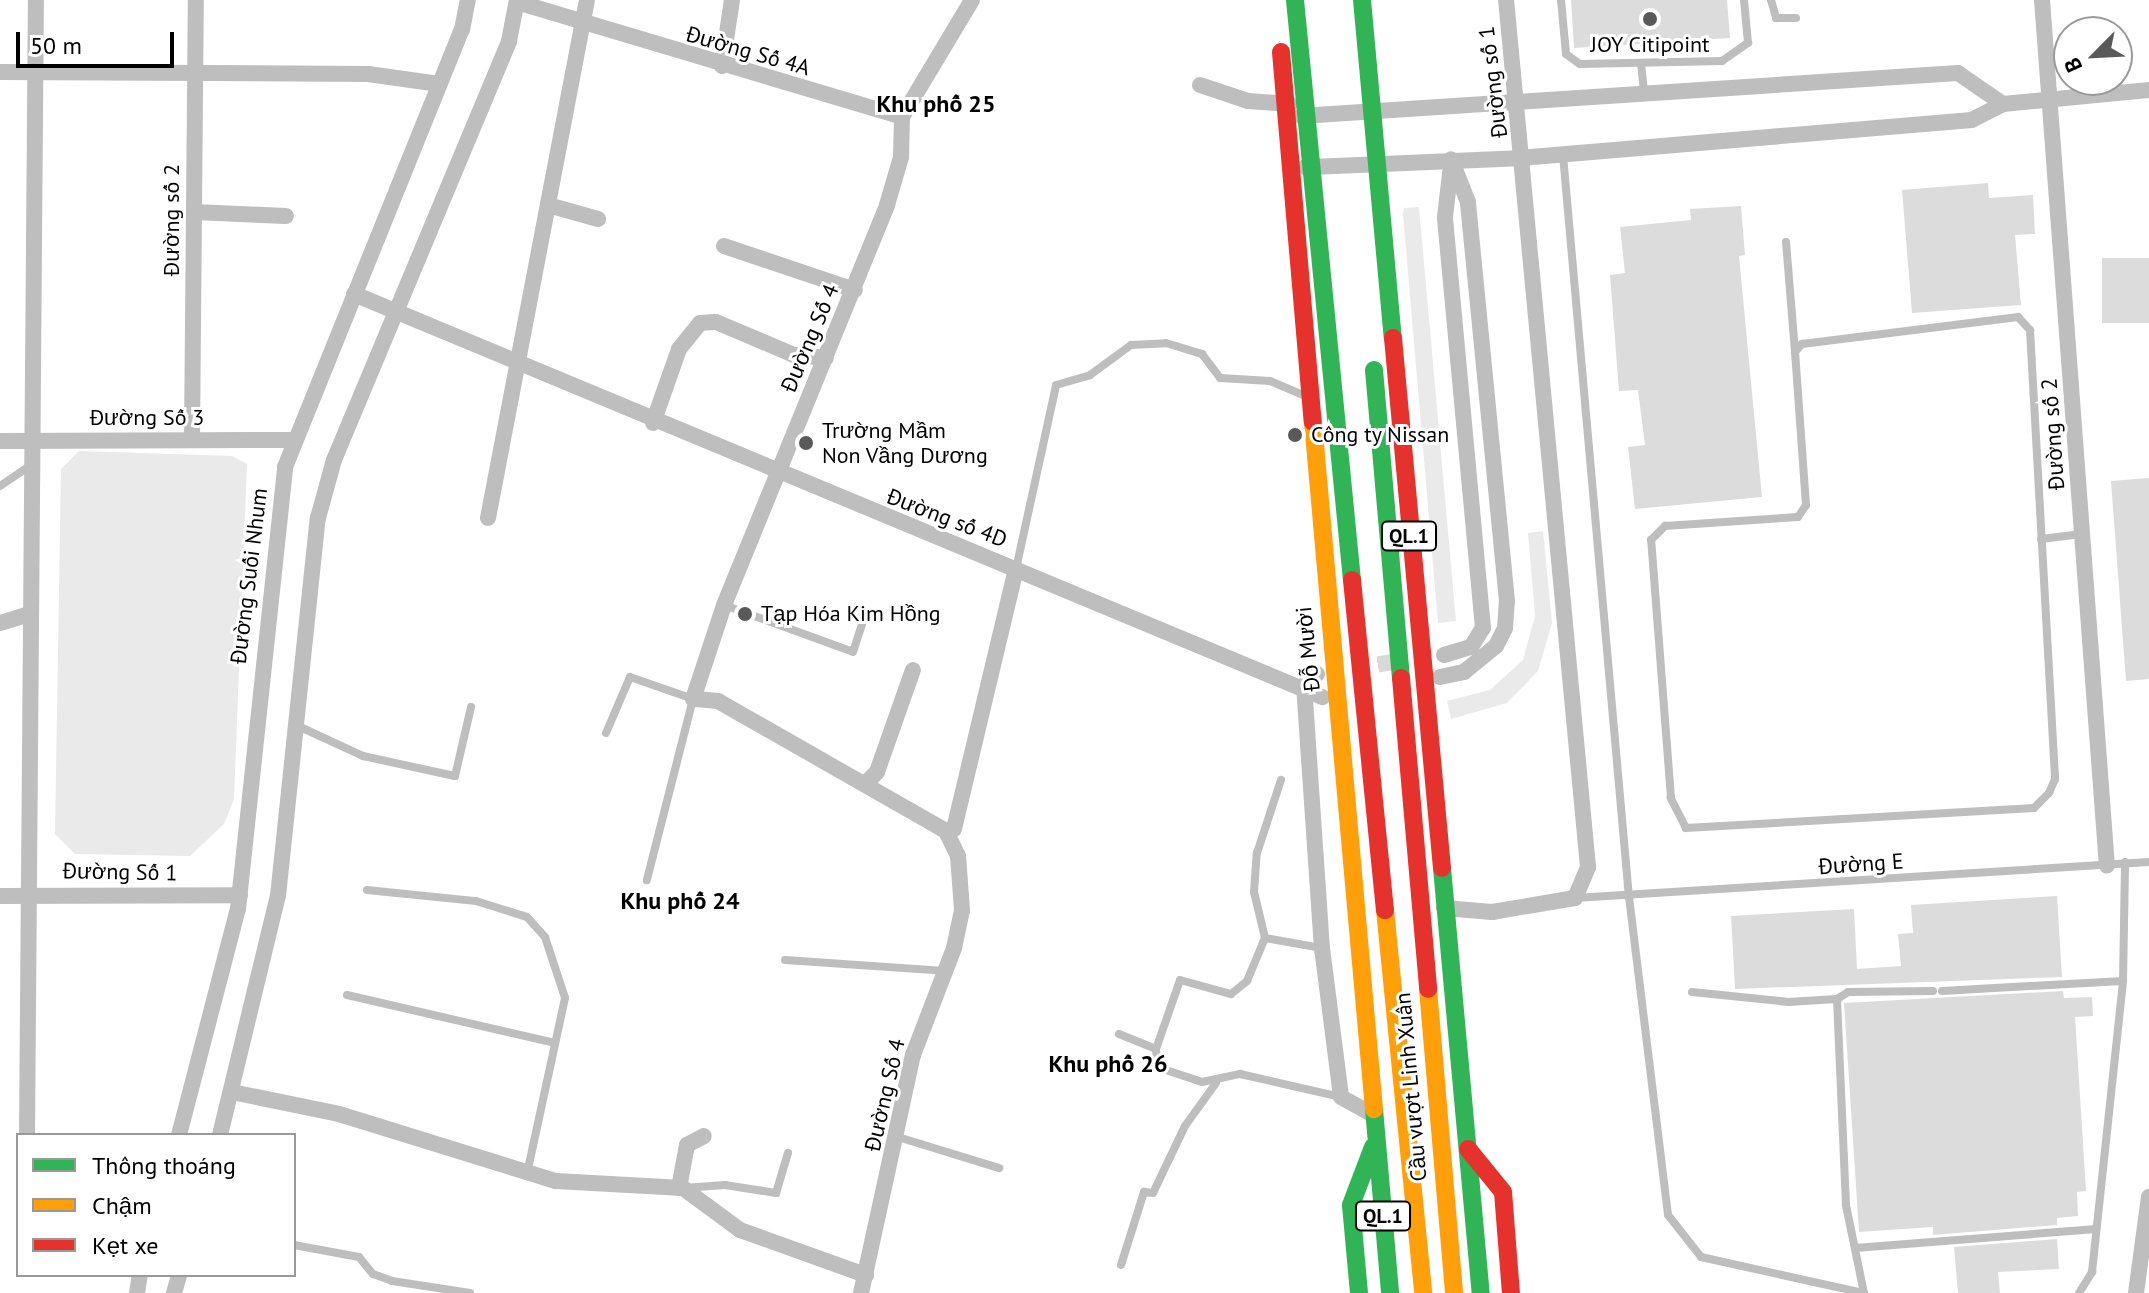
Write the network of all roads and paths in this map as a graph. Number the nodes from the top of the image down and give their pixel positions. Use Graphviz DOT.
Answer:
graph roads {
  1 [pos="36,0"];
  2 [pos="196,0"];
  3 [pos="468,0"];
  4 [pos="587,0"];
  5 [pos="732,0"];
  6 [pos="972,0"];
  7 [pos="1275,0"];
  8 [pos="1295,0"];
  9 [pos="1342,0"];
  10 [pos="1362,0"];
  11 [pos="1506,0"];
  12 [pos="1561,0"];
  13 [pos="1744,0"];
  14 [pos="1771,0"];
  15 [pos="2042,0"];
  16 [pos="517,1"];
  17 [pos="1796,18"];
  18 [pos="582,26"];
  19 [pos="1641,63"];
  20 [pos="722,66"];
  21 [pos="0,72"];
  22 [pos="35,73"];
  23 [pos="195,73"];
  24 [pos="439,84"];
  25 [pos="1200,85"];
  26 [pos="2149,90"];
  27 [pos="1644,95"];
  28 [pos="2050,100"];
  29 [pos="1518,104"];
  30 [pos="2003,104"];
  31 [pos="1282,110"];
  32 [pos="1304,110"];
  33 [pos="1373,110"];
  34 [pos="1354,112"];
  35 [pos="902,117"];
  36 [pos="1563,155"];
  37 [pos="1524,158"];
  38 [pos="1451,159"];
  39 [pos="1378,163"];
  40 [pos="1358,164"];
  41 [pos="1311,167"];
  42 [pos="1288,168"];
  43 [pos="548,205"];
  44 [pos="194,212"];
  45 [pos="286,216"];
  46 [pos="598,219"];
  47 [pos="1786,242"];
  48 [pos="724,246"];
  49 [pos="855,290"];
  50 [pos="354,294"];
  51 [pos="396,310"];
  52 [pos="1795,352"];
  53 [pos="826,358"];
  54 [pos="517,367"];
  55 [pos="1307,396"];
  56 [pos="653,423"];
  57 [pos="192,439"];
  58 [pos="294,440"];
  59 [pos="0,441"];
  60 [pos="31,443"];
  61 [pos="31,465"];
  62 [pos="776,474"];
  63 [pos="0,486"];
  64 [pos="488,518"];
  65 [pos="2082,534"];
  66 [pos="2041,539"];
  67 [pos="1016,569"];
  68 [pos="724,605"];
  69 [pos="29,614"];
  70 [pos="865,614"];
  71 [pos="0,623"];
  72 [pos="1444,655"];
  73 [pos="913,670"];
  74 [pos="1440,677"];
  75 [pos="1311,679"];
  76 [pos="1322,697"];
  77 [pos="693,699"];
  78 [pos="471,707"];
  79 [pos="298,726"];
  80 [pos="606,733"];
  81 [pos="1375,764"];
  82 [pos="1406,779"];
  83 [pos="1281,780"];
  84 [pos="865,784"];
  85 [pos="946,831"];
  86 [pos="2125,862"];
  87 [pos="2149,862"];
  88 [pos="2107,866"];
  89 [pos="647,880"];
  90 [pos="367,890"];
  91 [pos="27,893"];
  92 [pos="240,895"];
  93 [pos="0,896"];
  94 [pos="1629,897"];
  95 [pos="1575,898"];
  96 [pos="1444,908"];
  97 [pos="1265,938"];
  98 [pos="1322,948"];
  99 [pos="785,960"];
  100 [pos="946,972"];
  101 [pos="2123,981"];
  102 [pos="1363,984"];
  103 [pos="1692,992"];
  104 [pos="347,995"];
  105 [pos="1837,999"];
  106 [pos="1119,1034"];
  107 [pos="555,1043"];
  108 [pos="1156,1049"];
  109 [pos="1216,1083"];
  110 [pos="232,1092"];
  111 [pos="1341,1097"];
  112 [pos="1373,1115"];
  113 [pos="27,1133"];
  114 [pos="180,1133"];
  115 [pos="221,1133"];
  116 [pos="704,1136"];
  117 [pos="898,1137"];
  118 [pos="1376,1140"];
  119 [pos="1468,1149"];
  120 [pos="788,1153"];
  121 [pos="999,1168"];
  122 [pos="528,1169"];
  123 [pos="681,1188"];
  124 [pos="2149,1197"];
  125 [pos="2096,1229"];
  126 [pos="296,1245"];
  127 [pos="1855,1248"];
  128 [pos="1121,1265"];
  129 [pos="866,1275"];
  130 [pos="470,1293"];
  131 [pos="861,1293"];
  132 [pos="1359,1293"];
  133 [pos="1390,1293"];
  134 [pos="1423,1293"];
  135 [pos="1454,1293"];
  136 [pos="1481,1293"];
  137 [pos="1511,1293"];
  138 [pos="2079,1293"];
  139 [pos="2136,1293"];
  1 -- 22 [label="street"];
  2 -- 23 [label="street, Đường số 2"];
  3 -- 24 [label="street, Đường Suối Nhum"];
  4 -- 18 [label="street"];
  5 -- 20 [label="street"];
  6 -- 35 [label="street, Đường Số 4"];
  7 -- 31 [label="highway, Đỗ Mười / QL.1"];
  8 -- 32 [label="highway, QL.1"];
  9 -- 34 [label="highway, QL.1"];
  10 -- 33 [label="highway, QL.1"];
  11 -- 29 [label="street, Đường số 1"];
  12 -- 19 [label="lane"];
  13 -- 19 [label="lane"];
  14 -- 17 [label="lane"];
  15 -- 28 [label="street, Đường số 2"];
  16 -- 18 [label="street, Đường Số 4A"];
  16 -- 51 [label="street"];
  18 -- 20 [label="street, Đường Số 4A"];
  18 -- 43 [label="street"];
  19 -- 27 [label="lane"];
  20 -- 35 [label="street, Đường Số 4A"];
  21 -- 22 [label="street"];
  22 -- 23 [label="street"];
  22 -- 60 [label="street"];
  23 -- 24 [label="street"];
  23 -- 44 [label="street, Đường số 2"];
  24 -- 50 [label="street, Đường Suối Nhum"];
  25 -- 31 [label="street"];
  26 -- 28 [label="street"];
  27 -- 29 [label="street"];
  27 -- 30 [label="street"];
  28 -- 30 [label="street"];
  28 -- 65 [label="street, Đường số 2"];
  29 -- 33 [label="street"];
  29 -- 37 [label="street, Đường số 1"];
  30 -- 36 [label="street"];
  31 -- 32 [label="street"];
  31 -- 42 [label="highway, Đỗ Mười / QL.1"];
  32 -- 34 [label="street"];
  32 -- 41 [label="highway, QL.1"];
  33 -- 34 [label="street"];
  33 -- 39 [label="highway, QL.1"];
  34 -- 40 [label="highway, QL.1"];
  35 -- 49 [label="street, Đường Số 4"];
  36 -- 37 [label="street"];
  36 -- 94 [label="lane"];
  37 -- 38 [label="street"];
  37 -- 95 [label="street, Đường số 1"];
  38 -- 39 [label="street"];
  38 -- 72 [label="street"];
  38 -- 74 [label="street"];
  39 -- 40 [label="street"];
  39 -- 96 [label="highway, QL.1"];
  40 -- 41 [label="street"];
  40 -- 82 [label="highway, QL.1"];
  41 -- 42 [label="street"];
  41 -- 81 [label="highway, QL.1"];
  42 -- 55 [label="highway, Đỗ Mười / QL.1"];
  43 -- 46 [label="street"];
  43 -- 54 [label="street"];
  44 -- 45 [label="street"];
  44 -- 57 [label="street, Đường số 2"];
  47 -- 52 [label="lane"];
  48 -- 49 [label="street"];
  49 -- 53 [label="street, Đường Số 4"];
  50 -- 51 [label="street, Đường số 4D"];
  50 -- 58 [label="street, Đường Suối Nhum"];
  51 -- 54 [label="street, Đường số 4D"];
  51 -- 79 [label="street"];
  52 -- 66 [label="lane"];
  52 -- 66 [label="lane"];
  53 -- 56 [label="street"];
  53 -- 62 [label="street, Đường Số 4"];
  54 -- 56 [label="street, Đường số 4D"];
  54 -- 64 [label="street"];
  55 -- 67 [label="lane"];
  55 -- 102 [label="highway, Đỗ Mười / QL.1"];
  56 -- 62 [label="street, Đường số 4D"];
  57 -- 58 [label="street, Đường Số 3"];
  57 -- 60 [label="street, Đường Số 3"];
  58 -- 92 [label="street, Đường Suối Nhum"];
  59 -- 60 [label="street, Đường Số 3"];
  60 -- 61 [label="street"];
  61 -- 63 [label="lane"];
  61 -- 69 [label="street"];
  62 -- 67 [label="street, Đường số 4D"];
  62 -- 68 [label="street, Đường Số 4"];
  65 -- 66 [label="lane"];
  65 -- 88 [label="street, Đường số 2"];
  67 -- 75 [label="street, Đường số 4D"];
  67 -- 85 [label="street"];
  68 -- 70 [label="lane"];
  68 -- 77 [label="street, Đường Số 4"];
  69 -- 71 [label="street"];
  69 -- 91 [label="street"];
  73 -- 84 [label="street"];
  75 -- 76 [label="street, Đường số 4D"];
  75 -- 98 [label="street"];
  77 -- 80 [label="lane"];
  77 -- 84 [label="street"];
  77 -- 89 [label="lane"];
  78 -- 79 [label="lane"];
  79 -- 110 [label="street"];
  81 -- 102 [label="highway"];
  81 -- 134 [label="highway, Cầu vượt Linh Xuân / QL.1"];
  82 -- 96 [label="highway"];
  82 -- 135 [label="highway, Cầu vượt Linh Xuân / QL.1"];
  83 -- 97 [label="lane"];
  84 -- 85 [label="street"];
  85 -- 100 [label="street, Đường Số 4"];
  86 -- 87 [label="lane, Đường E"];
  86 -- 88 [label="lane, Đường E"];
  86 -- 101 [label="lane"];
  88 -- 94 [label="lane, Đường E"];
  90 -- 107 [label="lane"];
  91 -- 92 [label="street, Đường Số 1"];
  91 -- 93 [label="street, Đường Số 1"];
  91 -- 113 [label="street"];
  92 -- 114 [label="street, Đường Suối Nhum"];
  94 -- 95 [label="lane, Đường E"];
  94 -- 127 [label="lane"];
  95 -- 96 [label="street"];
  96 -- 119 [label="highway, QL.1"];
  97 -- 98 [label="lane"];
  97 -- 108 [label="lane"];
  98 -- 111 [label="street"];
  99 -- 100 [label="lane"];
  100 -- 117 [label="street, Đường Số 4"];
  101 -- 105 [label="lane"];
  101 -- 125 [label="lane"];
  102 -- 112 [label="highway, Đỗ Mười / QL.1"];
  103 -- 105 [label="lane"];
  104 -- 107 [label="lane"];
  105 -- 127 [label="lane"];
  106 -- 108 [label="lane"];
  107 -- 122 [label="lane"];
  108 -- 109 [label="lane"];
  109 -- 111 [label="lane"];
  109 -- 128 [label="lane"];
  110 -- 115 [label="street"];
  110 -- 122 [label="street"];
  111 -- 112 [label="street"];
  112 -- 118 [label="highway, Đỗ Mười / QL.1"];
  116 -- 123 [label="street"];
  117 -- 121 [label="lane"];
  117 -- 129 [label="street, Đường Số 4"];
  118 -- 132 [label="highway"];
  118 -- 133 [label="highway, Đỗ Mười / QL.1"];
  119 -- 136 [label="highway, QL.1"];
  119 -- 137 [label="highway"];
  120 -- 123 [label="lane"];
  122 -- 123 [label="street"];
  123 -- 129 [label="street"];
  124 -- 139 [label="street"];
  125 -- 127 [label="lane"];
  125 -- 138 [label="lane"];
  126 -- 130 [label="lane"];
  129 -- 131 [label="street, Đường Số 4"];
}
